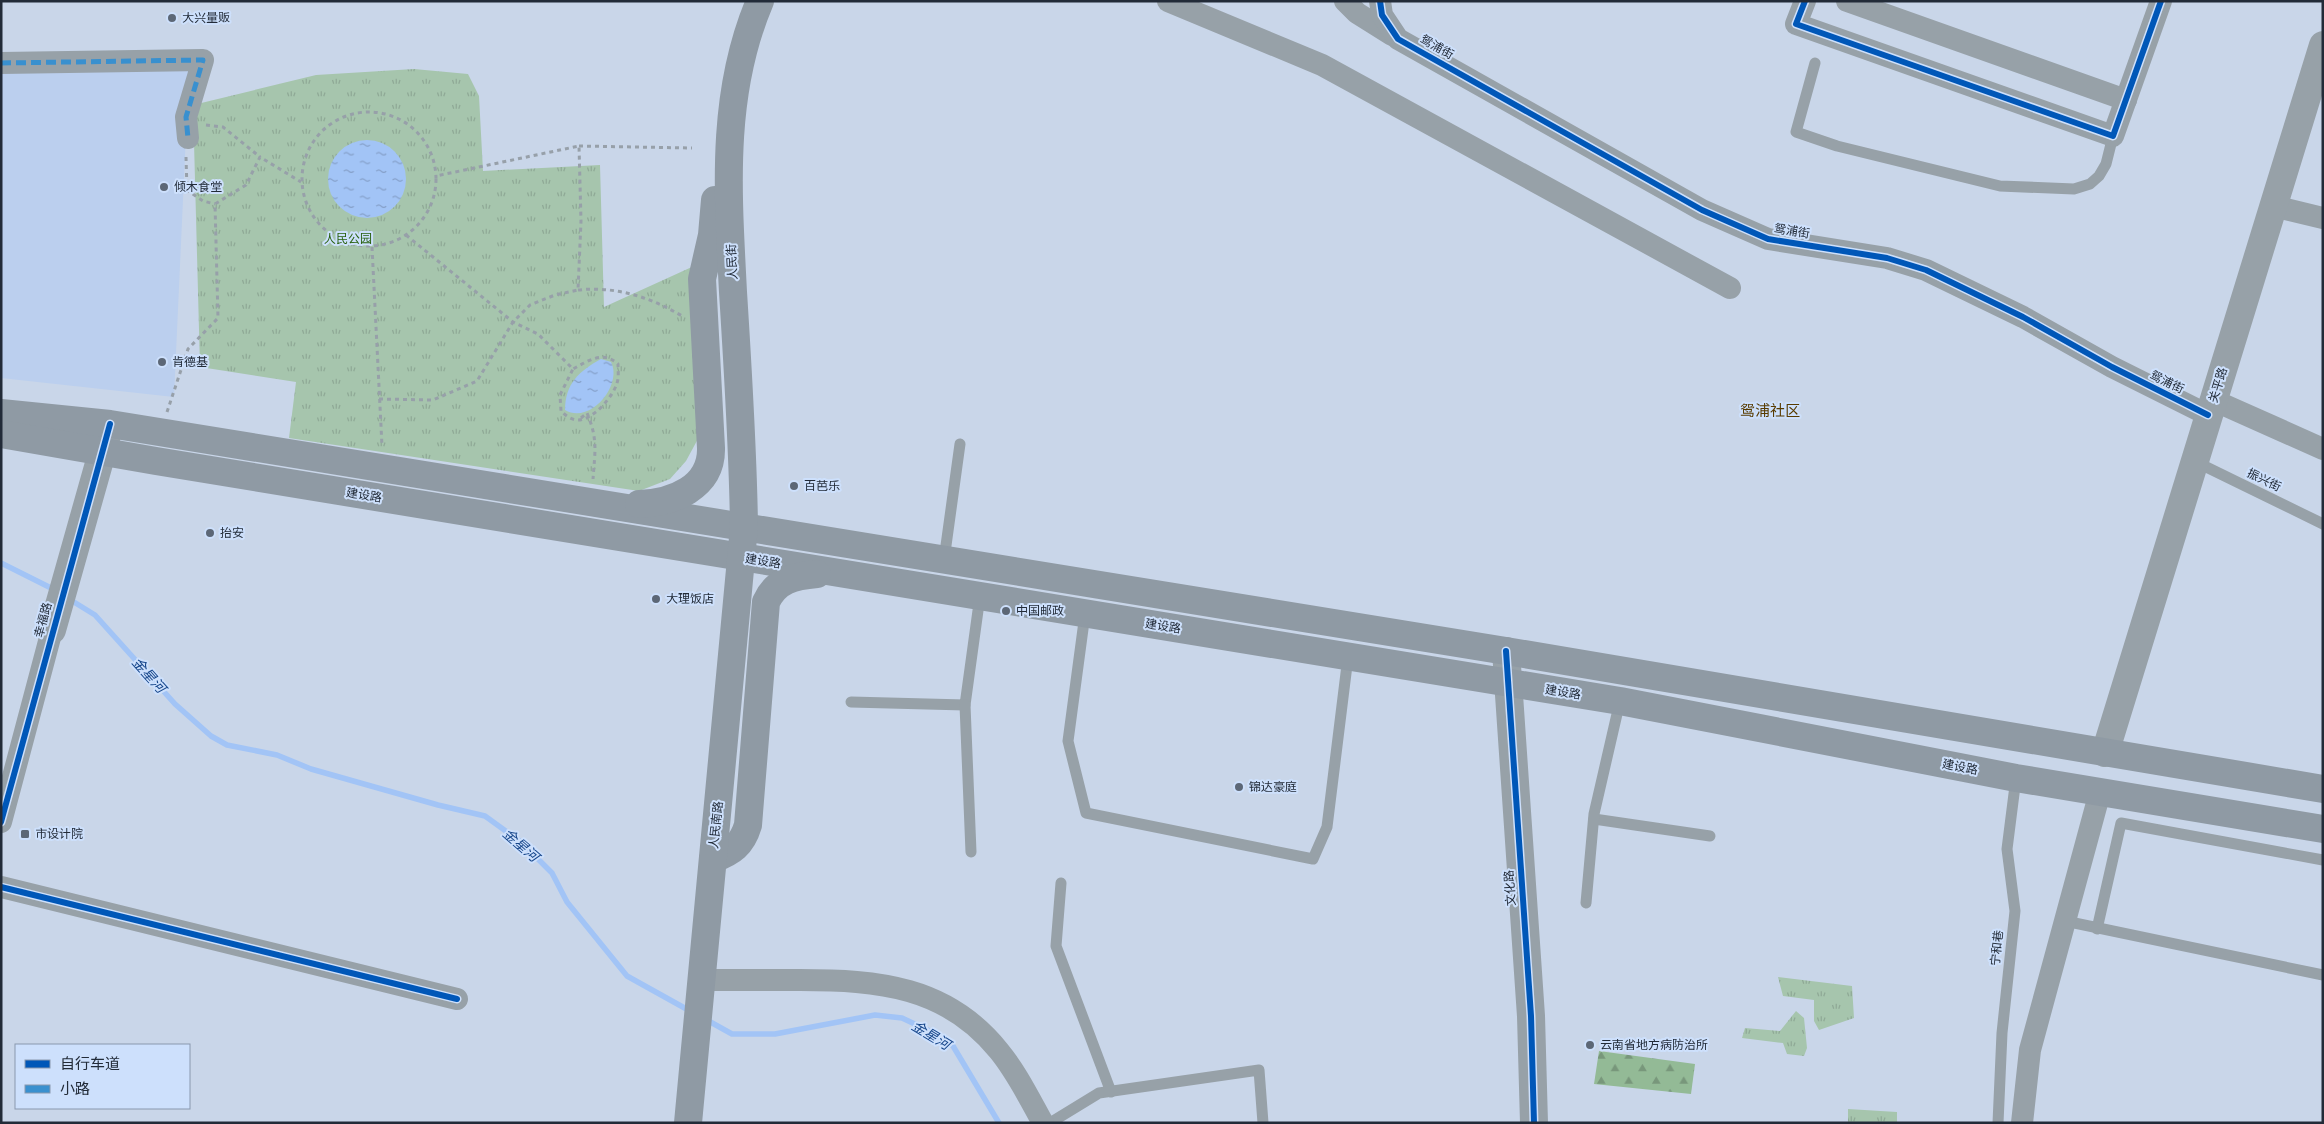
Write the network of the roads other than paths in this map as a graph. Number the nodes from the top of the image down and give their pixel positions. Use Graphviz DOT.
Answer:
graph roads {
  1 [pos="760,1"];
  2 [pos="1168,1"];
  3 [pos="1345,1"];
  4 [pos="1380,1"];
  5 [pos="1804,1"];
  6 [pos="1847,1"];
  7 [pos="2161,1"];
  8 [pos="1398,39"];
  9 [pos="2323,45"];
  10 [pos="1,63"];
  11 [pos="1815,63"];
  12 [pos="2126,100"];
  13 [pos="730,123"];
  14 [pos="2113,136"];
  15 [pos="188,138"];
  16 [pos="2273,206"];
  17 [pos="2323,218"];
  18 [pos="1730,288"];
  19 [pos="2210,408"];
  20 [pos="1,413"];
  21 [pos="110,424"];
  22 [pos="1,434"];
  23 [pos="960,444"];
  24 [pos="2323,449"];
  25 [pos="104,452"];
  26 [pos="2194,461"];
  27 [pos="598,504"];
  28 [pos="2323,524"];
  29 [pos="744,527"];
  30 [pos="743,558"];
  31 [pos="944,560"];
  32 [pos="835,572"];
  33 [pos="980,596"];
  34 [pos="1085,614"];
  35 [pos="52,630"];
  36 [pos="1506,651"];
  37 [pos="1348,657"];
  38 [pos="1506,682"];
  39 [pos="1620,701"];
  40 [pos="851,702"];
  41 [pos="965,705"];
  42 [pos="2105,753"];
  43 [pos="2016,778"];
  44 [pos="2323,789"];
  45 [pos="2100,792"];
  46 [pos="1594,819"];
  47 [pos="1,822"];
  48 [pos="2323,829"];
  49 [pos="1710,836"];
  50 [pos="970,852"];
  51 [pos="713,859"];
  52 [pos="2323,860"];
  53 [pos="1061,883"];
  54 [pos="1,887"];
  55 [pos="1586,903"];
  56 [pos="2065,921"];
  57 [pos="2097,929"];
  58 [pos="2323,975"];
  59 [pos="700,992"];
  60 [pos="457,999"];
  61 [pos="1111,1092"];
  62 [pos="688,1123"];
  63 [pos="1043,1123"];
  64 [pos="1050,1123"];
  65 [pos="1264,1123"];
  66 [pos="1534,1123"];
  67 [pos="1998,1123"];
  68 [pos="2022,1123"];
  1 -- 13 [label="main road, 人民街"];
  2 -- 18 [label="street"];
  3 -- 8 [label="street"];
  4 -- 8 [label="street, 鸳浦街"];
  5 -- 14 [label="street"];
  6 -- 12 [label="street"];
  7 -- 12 [label="street"];
  8 -- 19 [label="street, 鸳浦街"];
  9 -- 16 [label="street, 关平路"];
  10 -- 15 [label="street"];
  11 -- 14 [label="lane"];
  12 -- 14 [label="street"];
  13 -- 27 [label="main road"];
  13 -- 29 [label="main road, 人民街"];
  16 -- 17 [label="street"];
  16 -- 19 [label="street, 关平路"];
  19 -- 24 [label="street, 鸳浦街"];
  19 -- 26 [label="street, 关平路"];
  20 -- 21 [label="main road"];
  21 -- 25 [label="street, 幸福路"];
  21 -- 27 [label="main road"];
  22 -- 25 [label="main road, 建设路"];
  23 -- 31 [label="lane"];
  25 -- 30 [label="main road, 建设路"];
  25 -- 35 [label="street, 幸福路"];
  26 -- 28 [label="lane, 振兴街"];
  26 -- 42 [label="street, 关平路"];
  27 -- 29 [label="main road"];
  29 -- 30 [label="main road, 人民南路"];
  29 -- 31 [label="main road"];
  30 -- 32 [label="main road, 建设路"];
  30 -- 51 [label="main road, 人民南路"];
  31 -- 36 [label="main road"];
  32 -- 33 [label="main road, 建设路"];
  32 -- 51 [label="main road"];
  33 -- 34 [label="main road, 建设路"];
  33 -- 41 [label="lane"];
  34 -- 37 [label="main road, 建设路"];
  34 -- 37 [label="lane"];
  35 -- 47 [label="street, 幸福路"];
  36 -- 38 [label="street, 文化路"];
  36 -- 42 [label="main road"];
  37 -- 38 [label="main road, 建设路"];
  38 -- 39 [label="main road, 建设路"];
  38 -- 66 [label="street, 文化路"];
  39 -- 43 [label="main road, 建设路"];
  39 -- 46 [label="lane"];
  40 -- 41 [label="lane"];
  41 -- 50 [label="lane"];
  42 -- 44 [label="main road"];
  42 -- 45 [label="main road"];
  43 -- 45 [label="main road, 建设路"];
  43 -- 67 [label="lane, 宁和巷"];
  45 -- 48 [label="main road, 建设路"];
  45 -- 56 [label="street"];
  46 -- 49 [label="lane"];
  46 -- 55 [label="lane"];
  51 -- 59 [label="main road, 人民南路"];
  52 -- 57 [label="lane"];
  53 -- 61 [label="lane"];
  54 -- 60 [label="street"];
  56 -- 57 [label="lane"];
  56 -- 68 [label="street"];
  57 -- 58 [label="lane"];
  59 -- 62 [label="main road, 人民南路"];
  59 -- 63 [label="street"];
  61 -- 64 [label="lane"];
  61 -- 65 [label="lane"];
}
